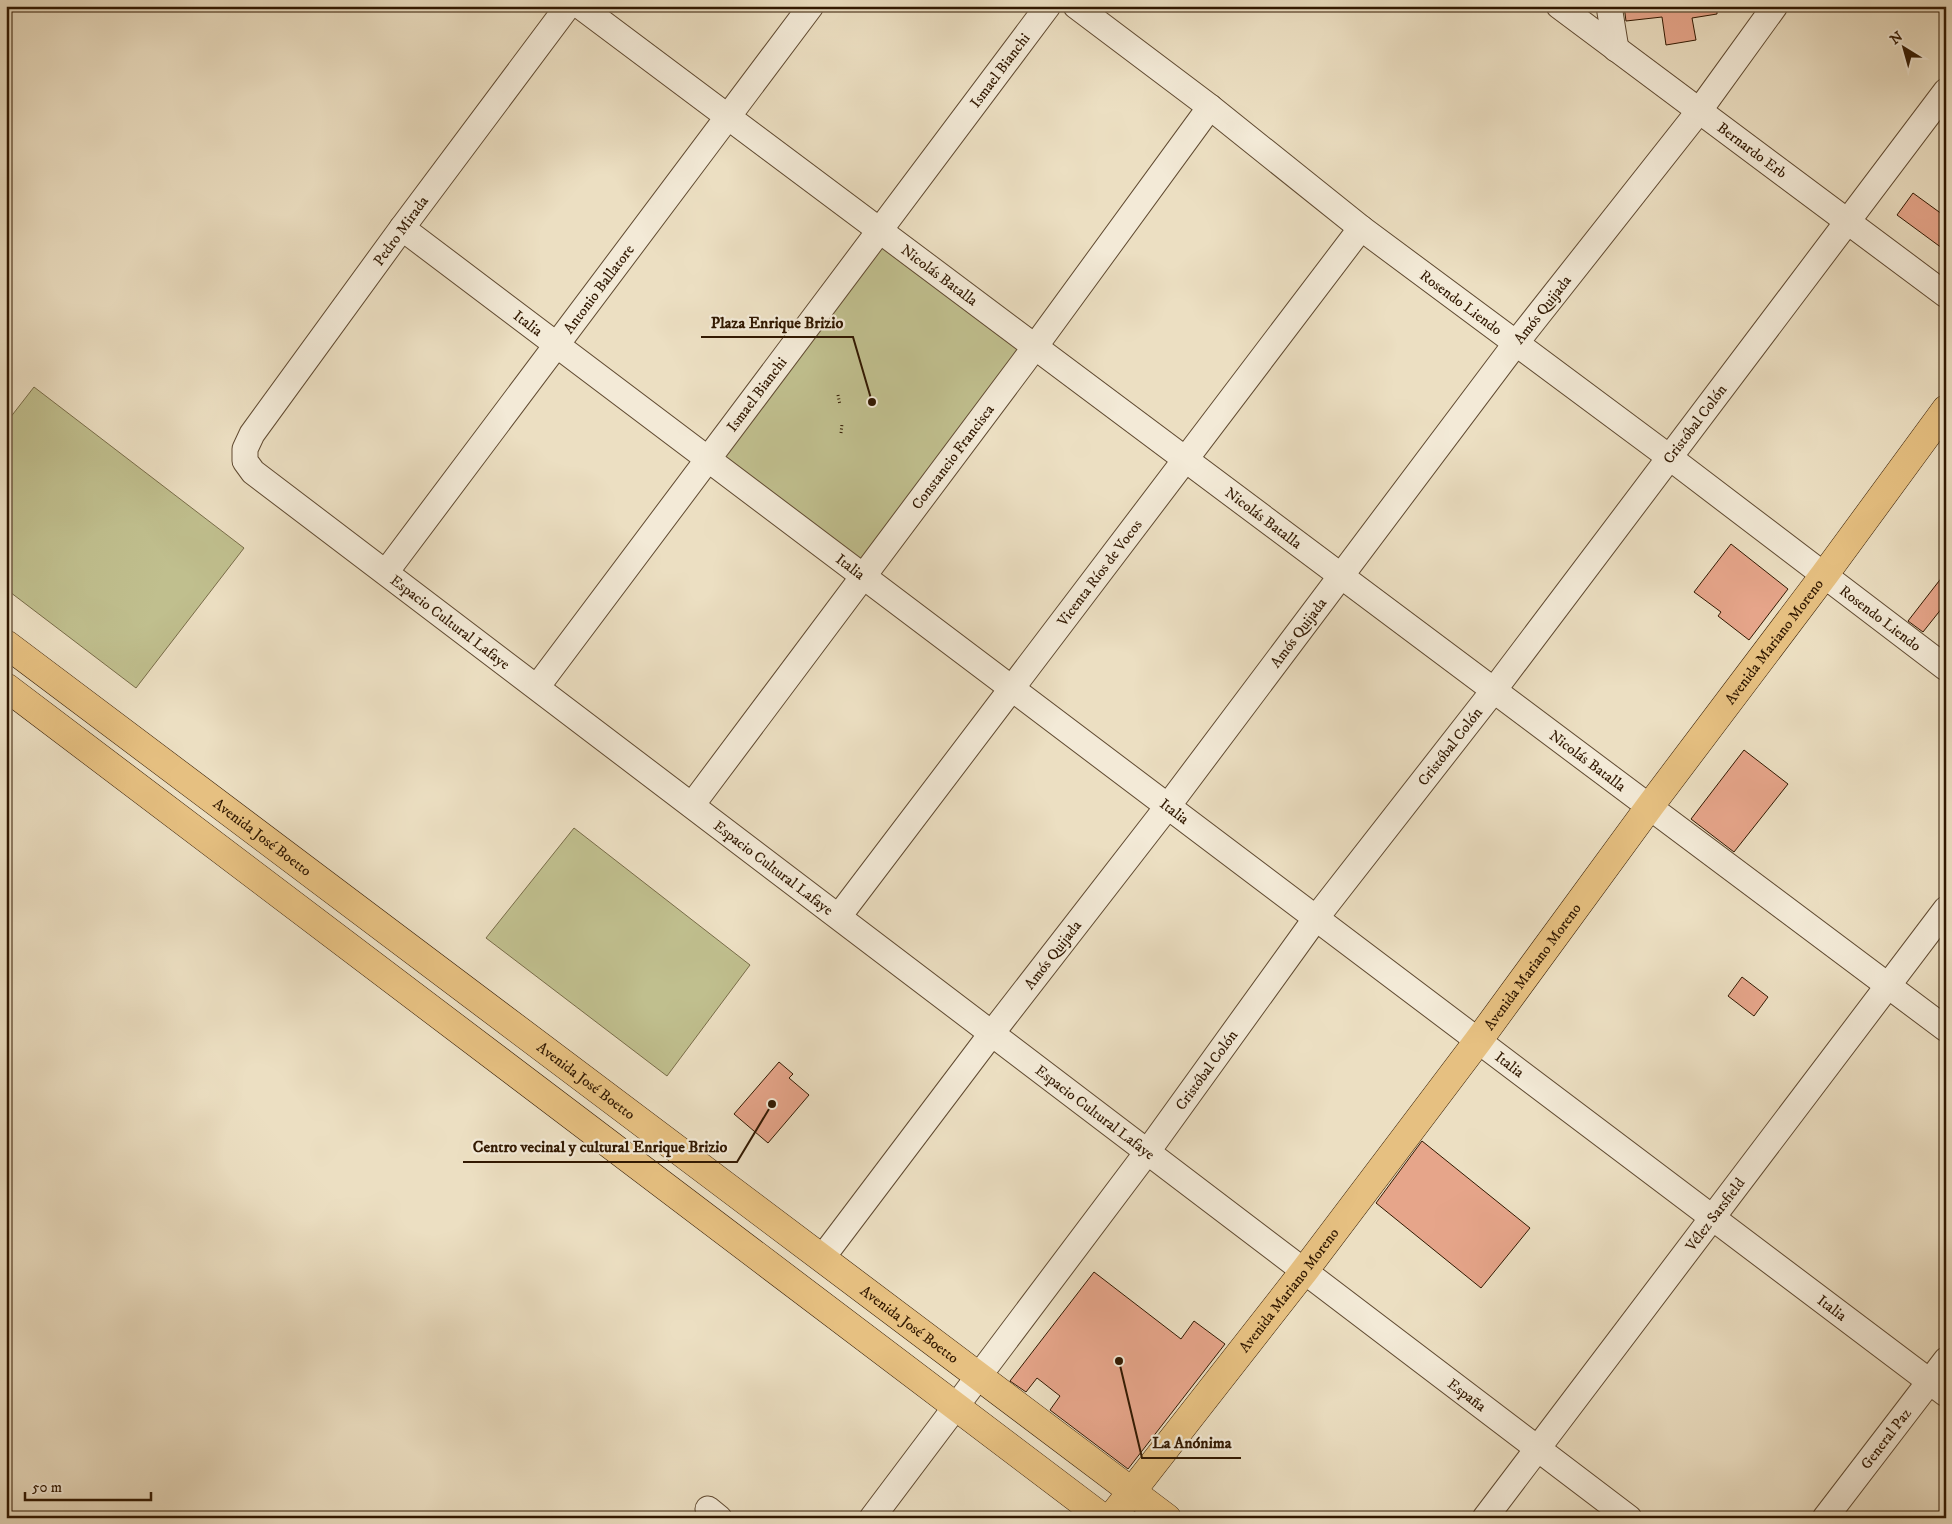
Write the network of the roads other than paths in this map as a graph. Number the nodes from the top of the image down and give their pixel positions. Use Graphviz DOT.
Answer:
graph roads {
  1 [pos="568,6"];
  2 [pos="580,6"];
  3 [pos="811,6"];
  4 [pos="1048,6"];
  5 [pos="1076,6"];
  6 [pos="1559,6"];
  7 [pos="1609,6"];
  8 [pos="1775,6"];
  9 [pos="1616,49"];
  10 [pos="1946,91"];
  11 [pos="1210,107"];
  12 [pos="1699,111"];
  13 [pos="728,117"];
  14 [pos="1847,222"];
  15 [pos="402,228"];
  16 [pos="1361,228"];
  17 [pos="879,232"];
  18 [pos="1946,295"];
  19 [pos="1516,343"];
  20 [pos="557,345"];
  21 [pos="1035,346"];
  22 [pos="1946,409"];
  23 [pos="1669,457"];
  24 [pos="708,459"];
  25 [pos="1185,460"];
  26 [pos="245,461"];
  27 [pos="386,572"];
  28 [pos="1825,574"];
  29 [pos="864,576"];
  30 [pos="1341,576"];
  31 [pos="6,644"];
  32 [pos="1946,668"];
  33 [pos="6,687"];
  34 [pos="537,687"];
  35 [pos="1012,688"];
  36 [pos="1494,690"];
  37 [pos="692,804"];
  38 [pos="1168,806"];
  39 [pos="1650,806"];
  40 [pos="1946,909"];
  41 [pos="839,916"];
  42 [pos="1316,918"];
  43 [pos="1888,985"];
  44 [pos="1946,1029"];
  45 [pos="992,1033"];
  46 [pos="1478,1041"];
  47 [pos="1148,1151"];
  48 [pos="1712,1218"];
  49 [pos="822,1258"];
  50 [pos="1304,1270"];
  51 [pos="1946,1360"];
  52 [pos="978,1376"];
  53 [pos="1937,1388"];
  54 [pos="956,1406"];
  55 [pos="1538,1448"];
  56 [pos="1131,1491"];
  57 [pos="872,1518"];
  58 [pos="1103,1518"];
  59 [pos="1111,1518"];
  60 [pos="1167,1518"];
  61 [pos="1485,1518"];
  62 [pos="1629,1518"];
  63 [pos="1825,1518"];
  1 -- 15 [label="street, Pedro Mirada"];
  2 -- 13 [label="street, Nicolás Batalla"];
  3 -- 13 [label="street, Antonio Ballatore"];
  4 -- 17 [label="street, Ismael Bianchi"];
  5 -- 11 [label="street, Rosendo Liendo"];
  6 -- 9 [label="street, Bernardo Erb"];
  7 -- 9 [label="street"];
  8 -- 12 [label="street, Amós Quijada"];
  9 -- 12 [label="street, Bernardo Erb"];
  10 -- 14 [label="street, Cristóbal Colón"];
  11 -- 16 [label="street, Rosendo Liendo"];
  11 -- 21 [label="street, Constancio Francisca"];
  12 -- 14 [label="street, Bernardo Erb"];
  12 -- 19 [label="street, Amós Quijada"];
  13 -- 17 [label="street, Nicolás Batalla"];
  13 -- 20 [label="street, Antonio Ballatore"];
  14 -- 18 [label="street, Bernardo Erb"];
  14 -- 23 [label="street, Cristóbal Colón"];
  15 -- 20 [label="street, Italia"];
  15 -- 26 [label="street, Pedro Mirada"];
  16 -- 19 [label="street, Rosendo Liendo"];
  16 -- 25 [label="street, Vicenta Ríos de Vocos"];
  17 -- 21 [label="street, Nicolás Batalla"];
  17 -- 24 [label="street, Ismael Bianchi"];
  19 -- 23 [label="street, Rosendo Liendo"];
  19 -- 30 [label="street, Amós Quijada"];
  20 -- 24 [label="street, Italia"];
  20 -- 27 [label="street, Antonio Ballatore"];
  21 -- 25 [label="street, Nicolás Batalla"];
  21 -- 29 [label="street, Constancio Francisca"];
  22 -- 28 [label="main road, Avenida Mariano Moreno"];
  23 -- 28 [label="street, Rosendo Liendo"];
  23 -- 36 [label="street, Cristóbal Colón"];
  24 -- 29 [label="street, Italia"];
  24 -- 34 [label="street, Ismael Bianchi"];
  25 -- 30 [label="street, Nicolás Batalla"];
  25 -- 35 [label="street, Vicenta Ríos de Vocos"];
  26 -- 27 [label="street, Espacio Cultural Lafaye"];
  27 -- 34 [label="street, Espacio Cultural Lafaye"];
  28 -- 32 [label="street, Rosendo Liendo"];
  28 -- 39 [label="main road, Avenida Mariano Moreno"];
  29 -- 35 [label="street, Italia"];
  29 -- 37 [label="street, Constancio Francisca"];
  30 -- 36 [label="street, Nicolás Batalla"];
  30 -- 38 [label="street, Amós Quijada"];
  31 -- 49 [label="main road, Avenida José Boetto"];
  33 -- 54 [label="main road"];
  34 -- 37 [label="street, Espacio Cultural Lafaye"];
  35 -- 38 [label="street, Italia"];
  35 -- 41 [label="street, Vicenta Ríos de Vocos"];
  36 -- 39 [label="street, Nicolás Batalla"];
  36 -- 42 [label="street, Cristóbal Colón"];
  37 -- 41 [label="street, Espacio Cultural Lafaye"];
  38 -- 42 [label="street, Italia"];
  38 -- 45 [label="street, Amós Quijada"];
  39 -- 43 [label="street, Nicolás Batalla"];
  39 -- 46 [label="main road, Avenida Mariano Moreno"];
  40 -- 43 [label="street, Vélez Sarsfield"];
  41 -- 45 [label="street, Espacio Cultural Lafaye"];
  42 -- 46 [label="street, Italia"];
  42 -- 47 [label="street, Cristóbal Colón"];
  43 -- 44 [label="street, Nicolás Batalla"];
  43 -- 48 [label="street, Vélez Sarsfield"];
  45 -- 47 [label="street, Espacio Cultural Lafaye"];
  45 -- 49 [label="street, Amós Quijada"];
  46 -- 48 [label="street, Italia"];
  46 -- 50 [label="main road, Avenida Mariano Moreno"];
  47 -- 50 [label="street, Espacio Cultural Lafaye"];
  47 -- 52 [label="street, Cristóbal Colón"];
  48 -- 53 [label="street, Italia"];
  48 -- 55 [label="street, Vélez Sarsfield"];
  49 -- 52 [label="main road, Avenida José Boetto"];
  50 -- 55 [label="street, España"];
  50 -- 56 [label="main road, Avenida Mariano Moreno"];
  51 -- 53 [label="street, General Paz"];
  52 -- 54 [label="street, Cristóbal Colón"];
  52 -- 56 [label="main road, Avenida José Boetto"];
  53 -- 63 [label="street, General Paz"];
  54 -- 57 [label="street, Cristóbal Colón"];
  54 -- 58 [label="main road"];
  55 -- 61 [label="street, Vélez Sarsfield"];
  55 -- 62 [label="street, España"];
  56 -- 59 [label="main road, Avenida Mariano Moreno"];
  56 -- 60 [label="main road, Avenida José Boetto"];
}
